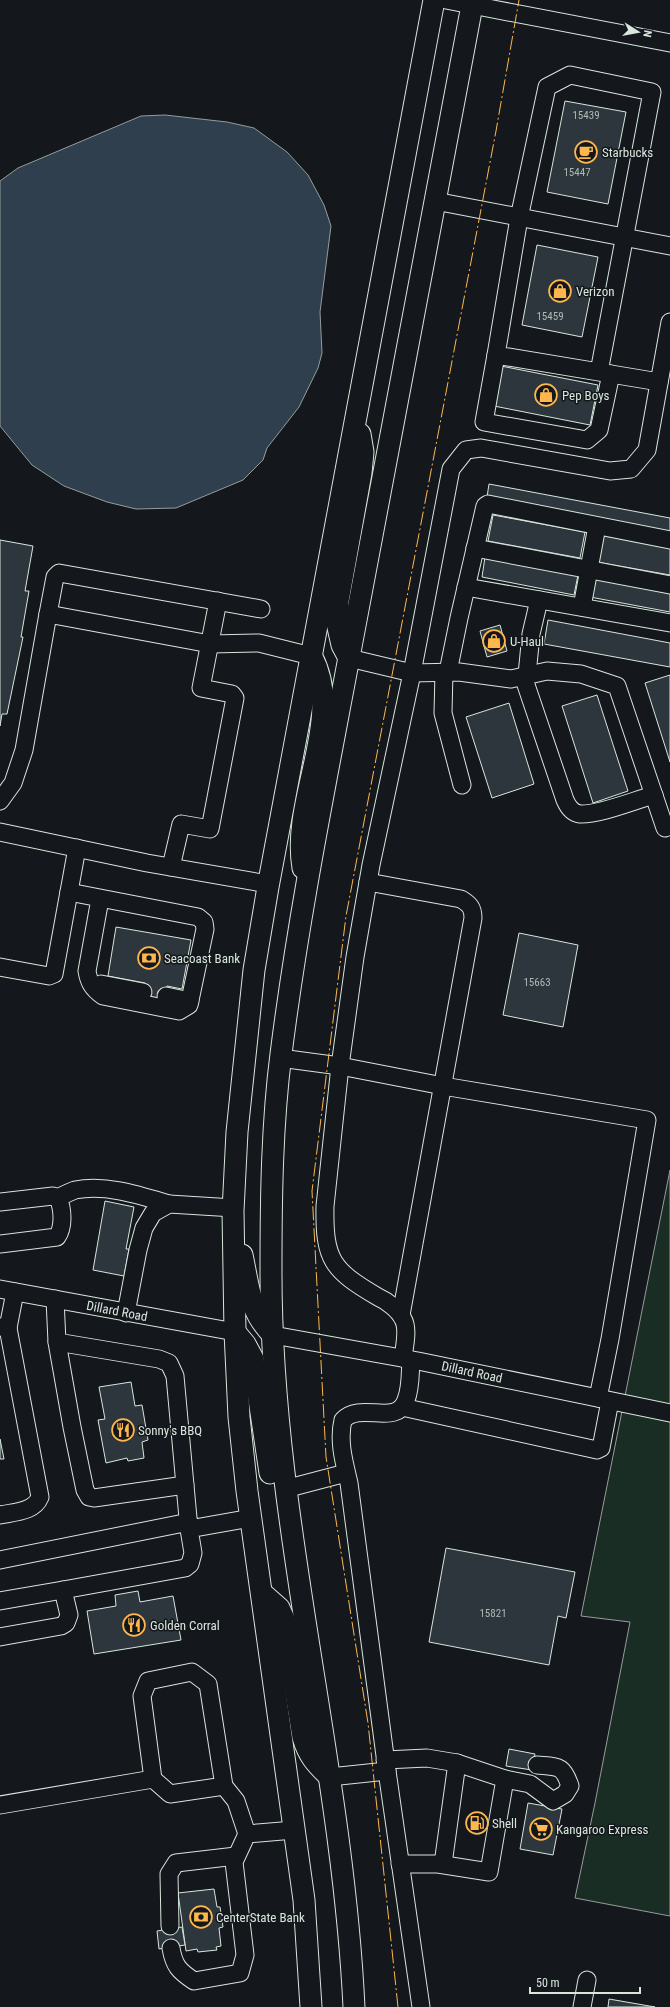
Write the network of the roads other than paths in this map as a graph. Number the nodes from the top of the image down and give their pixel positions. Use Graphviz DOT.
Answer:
graph roads {
  1 [pos="434,0"];
  2 [pos="446,0"];
  3 [pos="472,2"];
  4 [pos="670,42"];
  5 [pos="435,201"];
  6 [pos="518,218"];
  7 [pos="624,237"];
  8 [pos="670,246"];
  9 [pos="670,322"];
  10 [pos="496,355"];
  11 [pos="605,373"];
  12 [pos="659,382"];
  13 [pos="355,418"];
  14 [pos="597,526"];
  15 [pos="670,540"];
  16 [pos="475,548"];
  17 [pos="589,570"];
  18 [pos="670,585"];
  19 [pos="466,587"];
  20 [pos="539,600"];
  21 [pos="218,601"];
  22 [pos="582,607"];
  23 [pos="261,609"];
  24 [pos="48,614"];
  25 [pos="670,623"];
  26 [pos="210,644"];
  27 [pos="311,656"];
  28 [pos="349,658"];
  29 [pos="446,672"];
  30 [pos="412,673"];
  31 [pos="525,675"];
  32 [pos="462,785"];
  33 [pos="654,794"];
  34 [pos="0,801"];
  35 [pos="665,828"];
  36 [pos="0,832"];
  37 [pos="77,848"];
  38 [pos="171,867"];
  39 [pos="308,882"];
  40 [pos="368,882"];
  41 [pos="268,884"];
  42 [pos="69,892"];
  43 [pos="100,899"];
  44 [pos="0,967"];
  45 [pos="89,982"];
  46 [pos="143,992"];
  47 [pos="166,996"];
  48 [pos="190,1001"];
  49 [pos="280,1058"];
  50 [pos="340,1066"];
  51 [pos="442,1086"];
  52 [pos="58,1198"];
  53 [pos="0,1202"];
  54 [pos="168,1204"];
  55 [pos="233,1210"];
  56 [pos="0,1244"];
  57 [pos="8,1290"];
  58 [pos="55,1299"];
  59 [pos="126,1313"];
  60 [pos="400,1315"];
  61 [pos="4,1327"];
  62 [pos="235,1332"];
  63 [pos="273,1335"];
  64 [pos="57,1342"];
  65 [pos="407,1359"];
  66 [pos="604,1399"];
  67 [pos="402,1407"];
  68 [pos="670,1413"];
  69 [pos="346,1473"];
  70 [pos="185,1484"];
  71 [pos="285,1489"];
  72 [pos="0,1515"];
  73 [pos="251,1518"];
  74 [pos="189,1525"];
  75 [pos="0,1560"];
  76 [pos="63,1590"];
  77 [pos="262,1593"];
  78 [pos="0,1601"];
  79 [pos="0,1637"];
  80 [pos="457,1762"];
  81 [pos="537,1765"];
  82 [pos="386,1766"];
  83 [pos="330,1777"];
  84 [pos="153,1779"];
  85 [pos="506,1779"];
  86 [pos="224,1786"];
  87 [pos="0,1805"];
  88 [pos="294,1830"];
  89 [pos="246,1834"];
  90 [pos="236,1856"];
  91 [pos="400,1864"];
  92 [pos="443,1864"];
  93 [pos="170,1926"];
  94 [pos="171,1948"];
  95 [pos="587,1980"];
  96 [pos="311,2007"];
  97 [pos="354,2007"];
  98 [pos="422,2007"];
  99 [pos="582,2007"];
  1 -- 13 [label="main road"];
  2 -- 3 [label="street"];
  3 -- 4 [label="street"];
  3 -- 5 [label="main road"];
  5 -- 6 [label="street"];
  5 -- 28 [label="main road"];
  6 -- 7 [label="street"];
  6 -- 7 [label="street"];
  6 -- 10 [label="street"];
  7 -- 8 [label="street"];
  7 -- 11 [label="street"];
  9 -- 12 [label="street"];
  10 -- 11 [label="street"];
  10 -- 11 [label="street"];
  11 -- 12 [label="street"];
  12 -- 30 [label="street"];
  13 -- 27 [label="main road"];
  13 -- 28 [label="main road"];
  14 -- 15 [label="street"];
  14 -- 16 [label="street"];
  14 -- 17 [label="street"];
  16 -- 17 [label="street"];
  16 -- 19 [label="street"];
  17 -- 18 [label="street"];
  17 -- 22 [label="street"];
  19 -- 20 [label="street"];
  19 -- 29 [label="street"];
  20 -- 22 [label="street"];
  20 -- 31 [label="street"];
  21 -- 23 [label="street"];
  21 -- 24 [label="street"];
  21 -- 26 [label="street"];
  22 -- 25 [label="street"];
  24 -- 26 [label="street"];
  24 -- 34 [label="street"];
  26 -- 27 [label="street"];
  26 -- 38 [label="street"];
  27 -- 39 [label="main road"];
  27 -- 41 [label="main road"];
  28 -- 30 [label="street"];
  28 -- 39 [label="main road"];
  29 -- 30 [label="street"];
  29 -- 31 [label="street"];
  29 -- 32 [label="street"];
  30 -- 40 [label="street"];
  31 -- 33 [label="street"];
  31 -- 33 [label="street"];
  33 -- 35 [label="street"];
  36 -- 37 [label="street"];
  37 -- 38 [label="street"];
  37 -- 42 [label="street"];
  38 -- 41 [label="street"];
  39 -- 49 [label="main road"];
  40 -- 50 [label="street"];
  40 -- 51 [label="street"];
  41 -- 55 [label="main road"];
  42 -- 43 [label="street"];
  42 -- 44 [label="street"];
  43 -- 45 [label="street"];
  43 -- 48 [label="street"];
  45 -- 46 [label="street"];
  45 -- 48 [label="street"];
  47 -- 48 [label="street"];
  49 -- 50 [label="street"];
  49 -- 63 [label="main road"];
  50 -- 51 [label="street"];
  50 -- 60 [label="street"];
  51 -- 60 [label="street"];
  51 -- 66 [label="street"];
  52 -- 53 [label="street"];
  52 -- 54 [label="street"];
  52 -- 56 [label="street"];
  54 -- 55 [label="street"];
  54 -- 59 [label="street"];
  55 -- 62 [label="main road"];
  55 -- 63 [label="main road"];
  57 -- 58 [label="street, Dillard Road"];
  57 -- 61 [label="street"];
  58 -- 59 [label="street, Dillard Road"];
  58 -- 64 [label="street"];
  59 -- 62 [label="street, Dillard Road"];
  60 -- 65 [label="street"];
  61 -- 72 [label="street"];
  62 -- 71 [label="main road"];
  62 -- 73 [label="main road"];
  63 -- 65 [label="street, Dillard Road"];
  63 -- 71 [label="main road"];
  64 -- 70 [label="street"];
  64 -- 70 [label="street"];
  65 -- 66 [label="street, Dillard Road"];
  65 -- 67 [label="street"];
  66 -- 67 [label="street"];
  66 -- 68 [label="street, Dillard Road"];
  67 -- 69 [label="street"];
  69 -- 71 [label="street"];
  69 -- 82 [label="street"];
  70 -- 74 [label="street"];
  71 -- 83 [label="main road"];
  73 -- 74 [label="street"];
  73 -- 77 [label="main road"];
  74 -- 75 [label="street"];
  74 -- 76 [label="street"];
  76 -- 78 [label="street"];
  76 -- 79 [label="street"];
  77 -- 83 [label="main road"];
  77 -- 88 [label="main road"];
  80 -- 82 [label="street"];
  80 -- 85 [label="street"];
  80 -- 92 [label="street"];
  81 -- 85 [label="street"];
  82 -- 83 [label="street"];
  82 -- 91 [label="street"];
  83 -- 97 [label="main road"];
  84 -- 86 [label="street"];
  84 -- 86 [label="street"];
  84 -- 87 [label="street"];
  85 -- 92 [label="street"];
  86 -- 89 [label="street"];
  88 -- 89 [label="street"];
  88 -- 96 [label="main road"];
  89 -- 90 [label="street"];
  90 -- 93 [label="street"];
  90 -- 94 [label="street"];
  91 -- 92 [label="street"];
  91 -- 98 [label="street"];
  95 -- 99 [label="street"];
}
